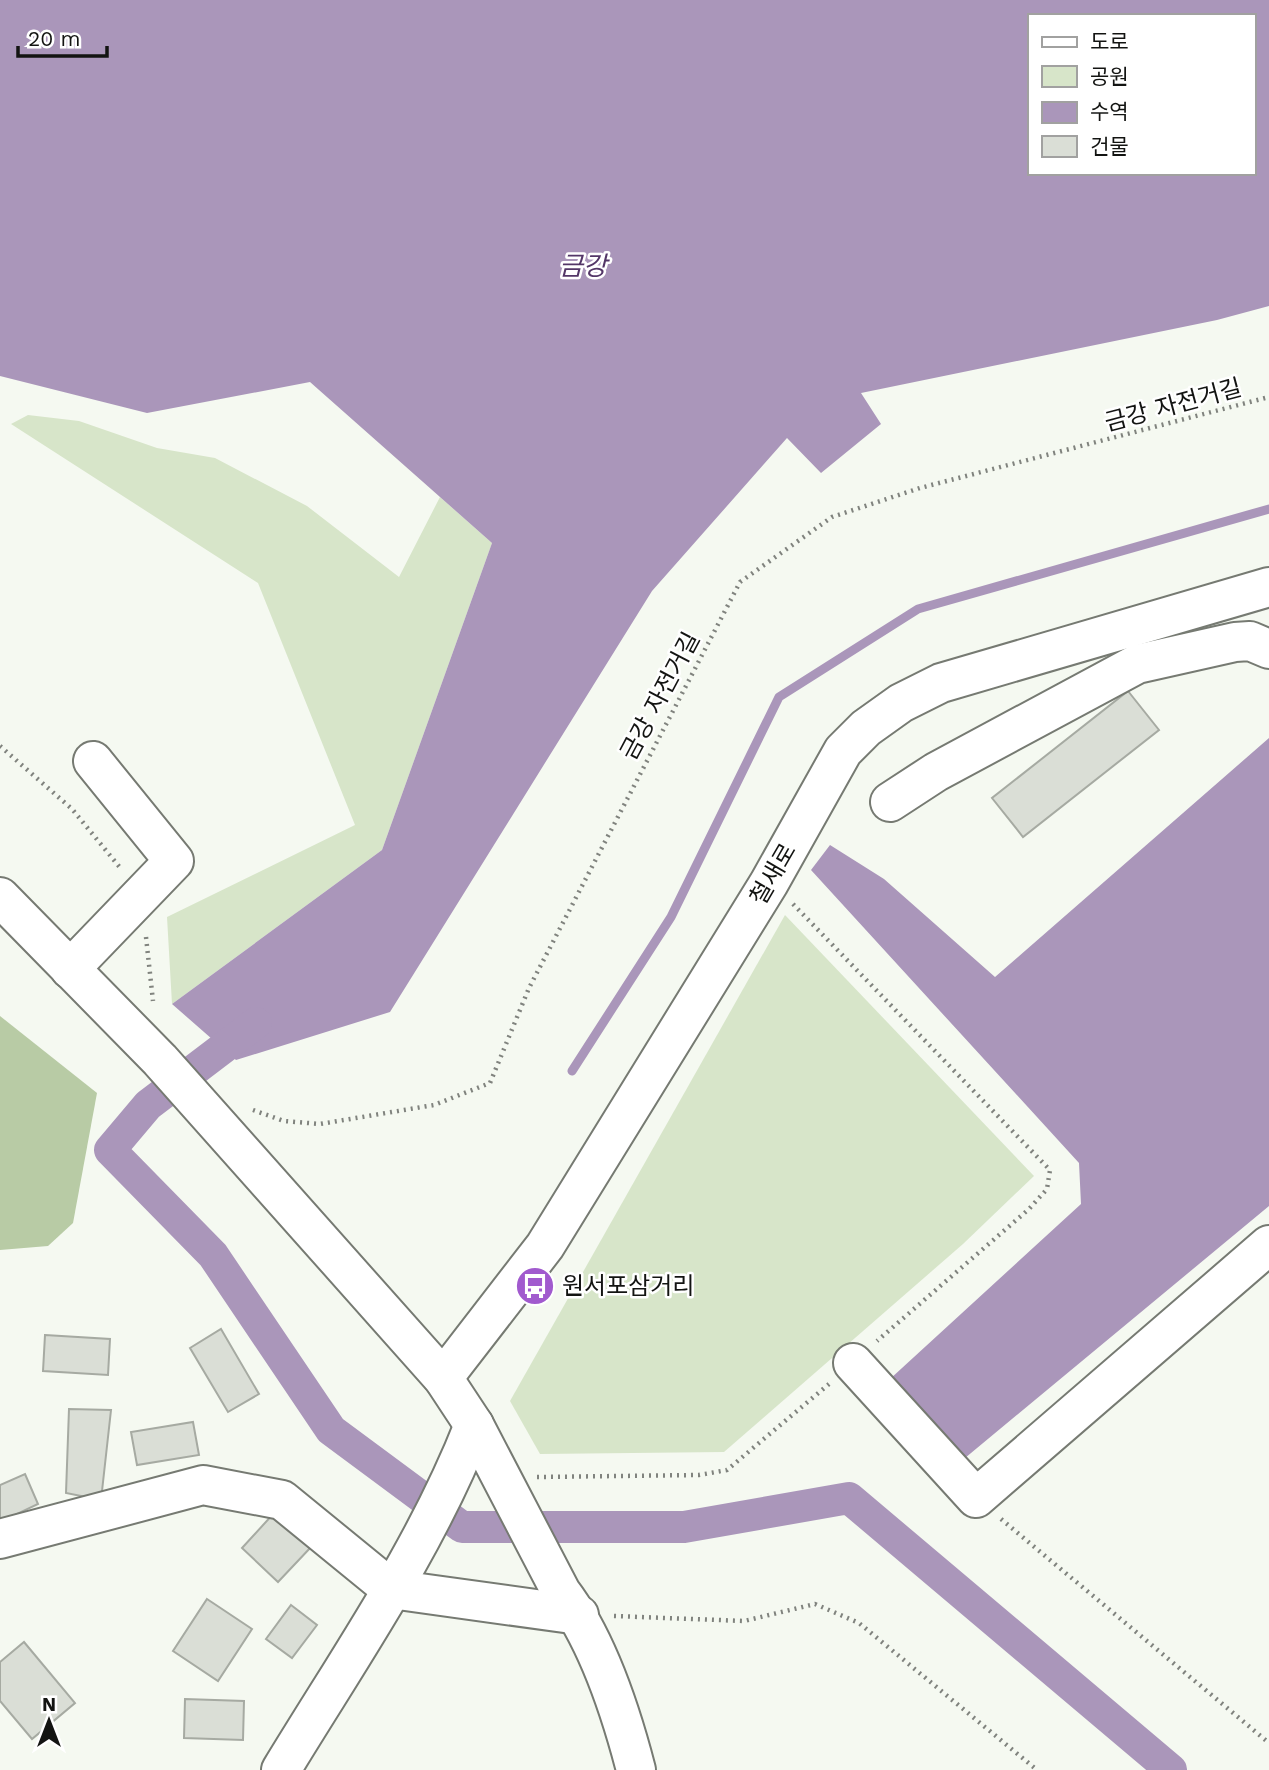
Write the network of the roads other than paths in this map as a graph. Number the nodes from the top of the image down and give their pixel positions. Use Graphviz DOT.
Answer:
graph roads {
  1 [pos="1269,587"];
  2 [pos="1269,649"];
  3 [pos="93,761"];
  4 [pos="890,802"];
  5 [pos="0,897"];
  6 [pos="70,969"];
  7 [pos="1269,1245"];
  8 [pos="853,1363"];
  9 [pos="443,1378"];
  10 [pos="474,1426"];
  11 [pos="0,1539"];
  12 [pos="398,1578"];
  13 [pos="570,1604"];
  14 [pos="281,1770"];
  15 [pos="636,1770"];
  1 -- 9 [label="street, 철새로"];
  2 -- 4 [label="street"];
  3 -- 6 [label="street"];
  5 -- 6 [label="street"];
  6 -- 9 [label="street"];
  7 -- 8 [label="street"];
  9 -- 10 [label="street"];
  10 -- 12 [label="street"];
  10 -- 13 [label="street"];
  11 -- 12 [label="street"];
  12 -- 13 [label="street"];
  12 -- 14 [label="street"];
  13 -- 15 [label="street"];
}
